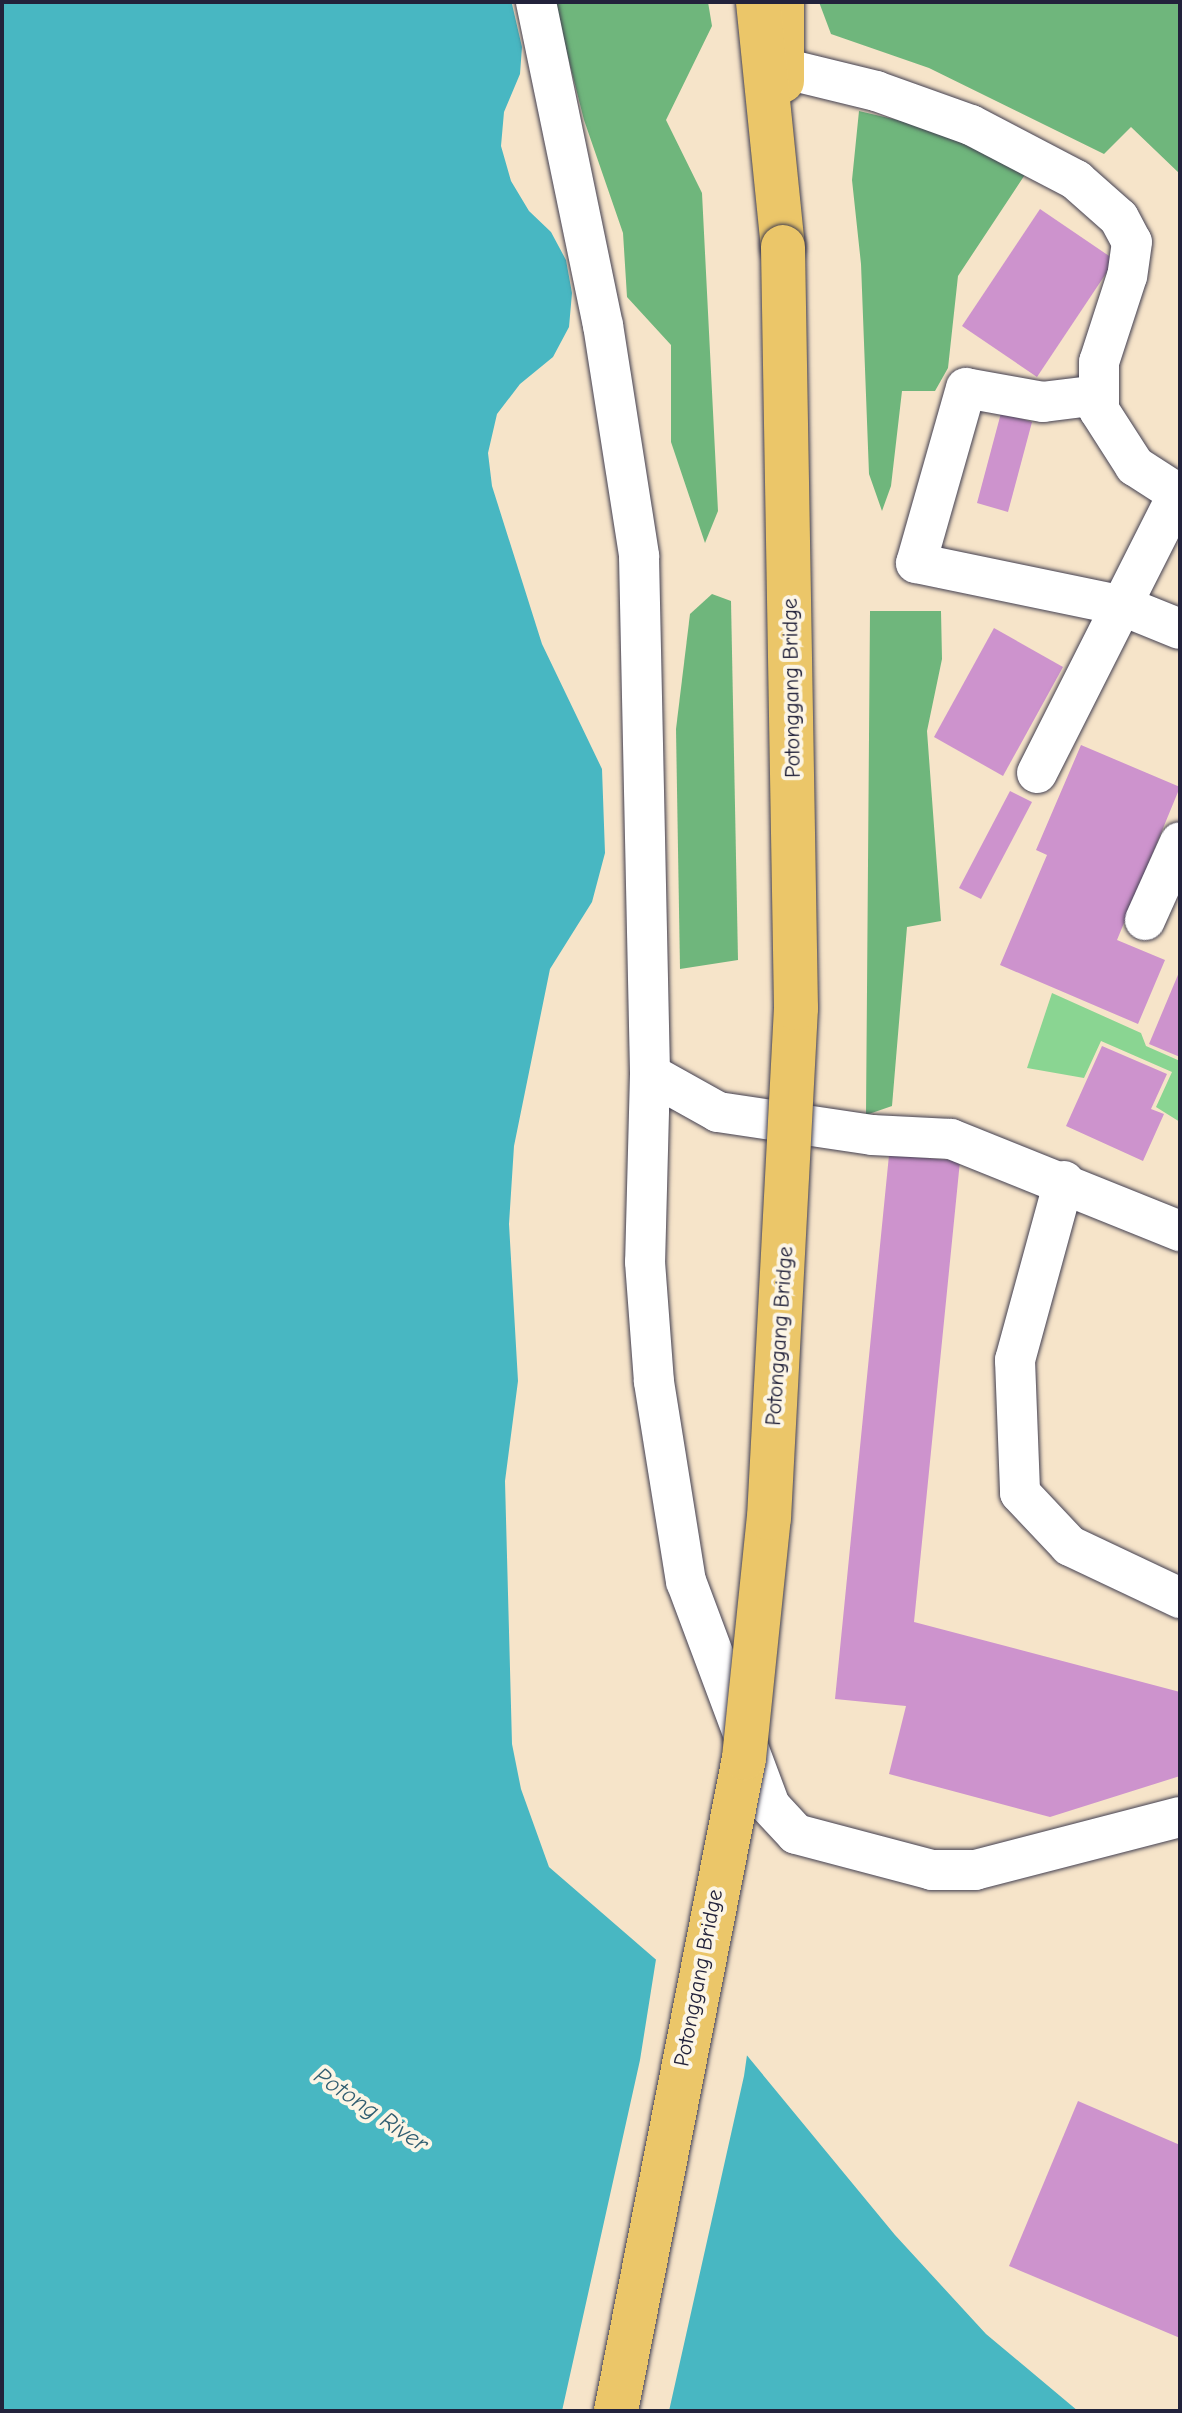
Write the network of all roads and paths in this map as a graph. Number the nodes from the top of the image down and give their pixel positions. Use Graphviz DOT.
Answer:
graph roads {
  1 [pos="536,2"];
  2 [pos="758,2"];
  3 [pos="782,2"];
  4 [pos="782,68"];
  5 [pos="783,247"];
  6 [pos="1099,395"];
  7 [pos="1179,494"];
  8 [pos="1123,606"];
  9 [pos="1180,629"];
  10 [pos="1037,773"];
  11 [pos="1180,842"];
  12 [pos="1145,920"];
  13 [pos="650,1074"];
  14 [pos="1064,1181"];
  15 [pos="1180,1231"];
  16 [pos="1180,1598"];
  17 [pos="1180,1817"];
  18 [pos="616,2411"];
  1 -- 13 [label="street"];
  2 -- 5 [label="main road"];
  3 -- 4 [label="main road"];
  4 -- 5 [label="main road"];
  4 -- 6 [label="street"];
  5 -- 18 [label="main road, Potonggang Bridge, bridge"];
  6 -- 7 [label="street"];
  6 -- 8 [label="street"];
  7 -- 8 [label="street"];
  8 -- 9 [label="street"];
  8 -- 10 [label="street"];
  11 -- 12 [label="street"];
  13 -- 14 [label="street"];
  13 -- 17 [label="street"];
  14 -- 15 [label="street"];
  14 -- 16 [label="street"];
}
